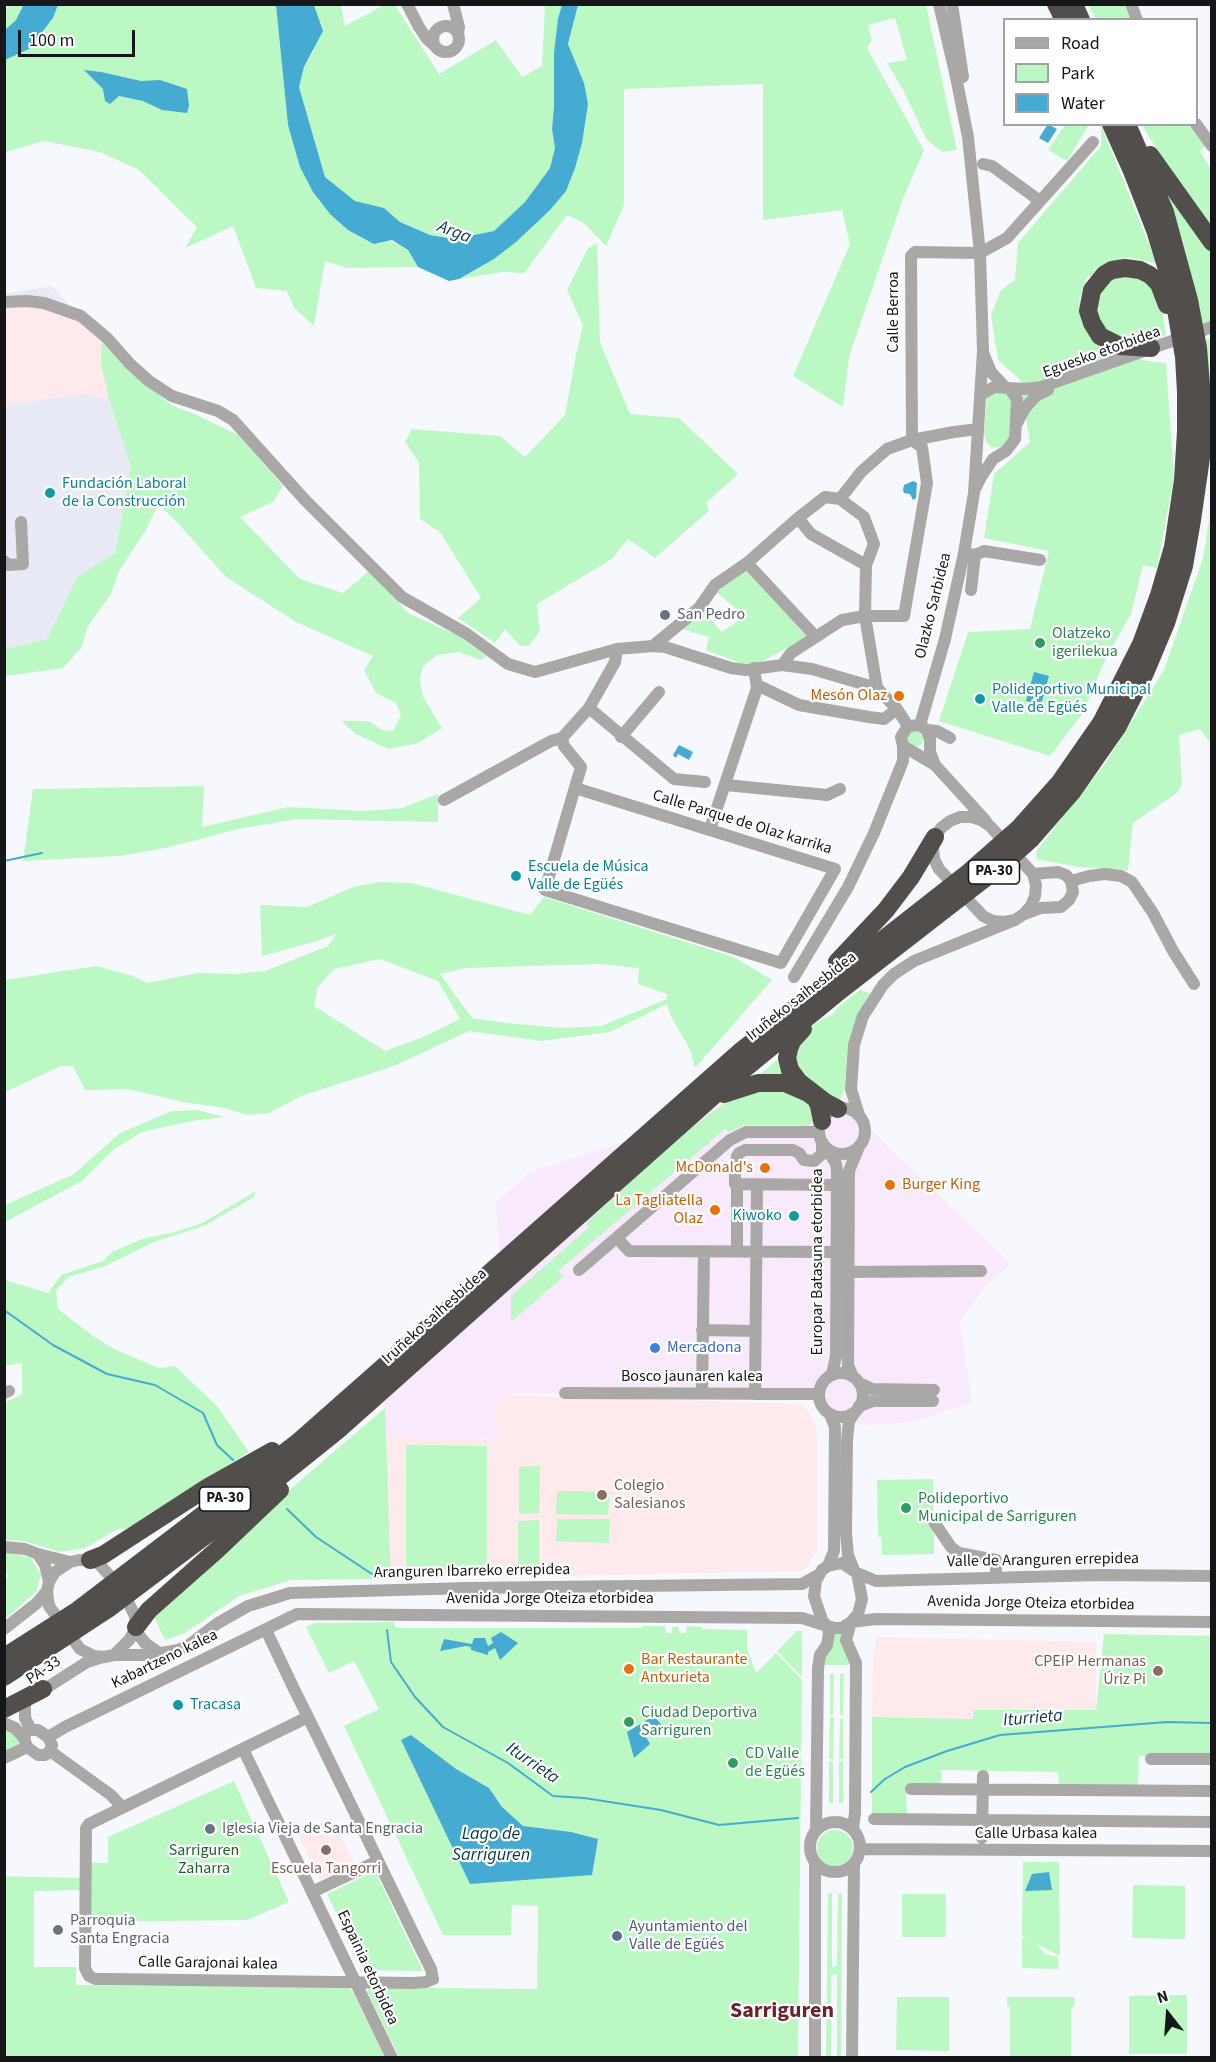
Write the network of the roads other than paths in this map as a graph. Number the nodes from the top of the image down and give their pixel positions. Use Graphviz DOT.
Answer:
graph roads {
  1 [pos="407,4"];
  2 [pos="453,4"];
  3 [pos="939,4"];
  4 [pos="952,4"];
  5 [pos="1056,4"];
  6 [pos="1074,4"];
  7 [pos="1063,18"];
  8 [pos="1080,18"];
  9 [pos="416,19"];
  10 [pos="441,28"];
  11 [pos="458,33"];
  12 [pos="434,45"];
  13 [pos="1198,125"];
  14 [pos="1112,126"];
  15 [pos="1128,126"];
  16 [pos="1134,126"];
  17 [pos="968,137"];
  18 [pos="1093,142"];
  19 [pos="1212,146"];
  20 [pos="983,164"];
  21 [pos="1041,201"];
  22 [pos="1212,242"];
  23 [pos="980,253"];
  24 [pos="4,302"];
  25 [pos="1212,329"];
  26 [pos="1159,347"];
  27 [pos="983,351"];
  28 [pos="1006,387"];
  29 [pos="980,395"];
  30 [pos="1017,423"];
  31 [pos="978,435"];
  32 [pos="912,440"];
  33 [pos="1006,451"];
  34 [pos="1212,469"];
  35 [pos="1183,480"];
  36 [pos="974,494"];
  37 [pos="840,499"];
  38 [pos="798,518"];
  39 [pos="21,522"];
  40 [pos="970,554"];
  41 [pos="1040,560"];
  42 [pos="4,561"];
  43 [pos="747,563"];
  44 [pos="866,565"];
  45 [pos="972,590"];
  46 [pos="865,616"];
  47 [pos="815,636"];
  48 [pos="653,646"];
  49 [pos="617,650"];
  50 [pos="782,665"];
  51 [pos="754,668"];
  52 [pos="1145,673"];
  53 [pos="757,685"];
  54 [pos="877,688"];
  55 [pos="658,692"];
  56 [pos="589,708"];
  57 [pos="897,708"];
  58 [pos="923,732"];
  59 [pos="621,737"];
  60 [pos="562,738"];
  61 [pos="909,749"];
  62 [pos="935,765"];
  63 [pos="705,782"];
  64 [pos="726,784"];
  65 [pos="955,787"];
  66 [pos="575,788"];
  67 [pos="840,789"];
  68 [pos="1069,795"];
  69 [pos="444,800"];
  70 [pos="950,821"];
  71 [pos="990,826"];
  72 [pos="710,829"];
  73 [pos="935,837"];
  74 [pos="1033,874"];
  75 [pos="1071,881"];
  76 [pos="976,910"];
  77 [pos="1020,917"];
  78 [pos="962,940"];
  79 [pos="794,977"];
  80 [pos="1194,984"];
  81 [pos="804,1028"];
  82 [pos="742,1050"];
  83 [pos="850,1089"];
  84 [pos="724,1094"];
  85 [pos="839,1109"];
  86 [pos="859,1115"];
  87 [pos="823,1136"];
  88 [pos="730,1140"];
  89 [pos="858,1149"];
  90 [pos="740,1152"];
  91 [pos="737,1184"];
  92 [pos="757,1184"];
  93 [pos="837,1185"];
  94 [pos="617,1238"];
  95 [pos="704,1251"];
  96 [pos="737,1251"];
  97 [pos="755,1251"];
  98 [pos="837,1252"];
  99 [pos="579,1270"];
  100 [pos="981,1271"];
  101 [pos="849,1272"];
  102 [pos="432,1322"];
  103 [pos="702,1330"];
  104 [pos="756,1331"];
  105 [pos="832,1376"];
  106 [pos="856,1380"];
  107 [pos="565,1394"];
  108 [pos="702,1394"];
  109 [pos="754,1394"];
  110 [pos="819,1394"];
  111 [pos="857,1409"];
  112 [pos="830,1414"];
  113 [pos="304,1464"];
  114 [pos="934,1522"];
  115 [pos="4,1547"];
  116 [pos="38,1554"];
  117 [pos="90,1560"];
  118 [pos="70,1562"];
  119 [pos="164,1566"];
  120 [pos="828,1566"];
  121 [pos="856,1572"];
  122 [pos="818,1575"];
  123 [pos="1212,1576"];
  124 [pos="996,1578"];
  125 [pos="876,1581"];
  126 [pos="801,1584"];
  127 [pos="48,1586"];
  128 [pos="862,1595"];
  129 [pos="814,1599"];
  130 [pos="297,1614"];
  131 [pos="802,1618"];
  132 [pos="876,1619"];
  133 [pos="851,1622"];
  134 [pos="1212,1622"];
  135 [pos="827,1626"];
  136 [pos="135,1628"];
  137 [pos="4,1629"];
  138 [pos="266,1630"];
  139 [pos="159,1653"];
  140 [pos="109,1656"];
  141 [pos="4,1657"];
  142 [pos="4,1677"];
  143 [pos="43,1689"];
  144 [pos="24,1706"];
  145 [pos="4,1709"];
  146 [pos="4,1716"];
  147 [pos="308,1717"];
  148 [pos="4,1723"];
  149 [pos="48,1737"];
  150 [pos="27,1738"];
  151 [pos="243,1749"];
  152 [pos="50,1751"];
  153 [pos="4,1758"];
  154 [pos="1151,1759"];
  155 [pos="1212,1759"];
  156 [pos="983,1783"];
  157 [pos="911,1789"];
  158 [pos="1212,1791"];
  159 [pos="122,1807"];
  160 [pos="874,1819"];
  161 [pos="982,1820"];
  162 [pos="1212,1822"];
  163 [pos="853,1829"];
  164 [pos="816,1831"];
  165 [pos="981,1838"];
  166 [pos="860,1849"];
  167 [pos="1212,1851"];
  168 [pos="378,1861"];
  169 [pos="815,1862"];
  170 [pos="854,1863"];
  171 [pos="312,1892"];
  172 [pos="356,1982"];
  173 [pos="392,2058"];
  174 [pos="815,2058"];
  175 [pos="852,2058"];
  1 -- 9 [label="street"];
  2 -- 10 [label="street"];
  2 -- 11 [label="street"];
  3 -- 17 [label="street"];
  4 -- 17 [label="street"];
  5 -- 7 [label="highway"];
  6 -- 8 [label="highway"];
  9 -- 10 [label="street"];
  9 -- 12 [label="street"];
  10 -- 11 [label="street"];
  10 -- 12 [label="street"];
  11 -- 12 [label="street"];
  13 -- 19 [label="street"];
  14 -- 35 [label="highway, Iruñeko saihesbidea / PA-30"];
  15 -- 52 [label="highway, Iruñeko saihesbidea / PA-30"];
  16 -- 22 [label="highway"];
  17 -- 23 [label="street"];
  18 -- 21 [label="street"];
  20 -- 21 [label="street"];
  21 -- 23 [label="street"];
  23 -- 27 [label="street"];
  23 -- 32 [label="street, Calle Berroa"];
  24 -- 49 [label="street"];
  25 -- 26 [label="street, Eguesko etorbidea"];
  26 -- 28 [label="street, Eguesko etorbidea"];
  26 -- 30 [label="street, Eguesko etorbidea"];
  26 -- 35 [label="highway"];
  27 -- 28 [label="street"];
  27 -- 29 [label="street"];
  28 -- 29 [label="street"];
  28 -- 30 [label="street"];
  29 -- 31 [label="street"];
  30 -- 33 [label="street"];
  31 -- 32 [label="street"];
  31 -- 33 [label="street"];
  31 -- 36 [label="street, Olazko Sarbidea"];
  32 -- 37 [label="street"];
  32 -- 46 [label="street"];
  33 -- 36 [label="street, Olazko Sarbidea"];
  34 -- 52 [label="highway"];
  35 -- 82 [label="highway, Iruñeko saihesbidea / PA-30"];
  36 -- 40 [label="street, Olazko Sarbidea"];
  37 -- 38 [label="street"];
  37 -- 44 [label="street"];
  38 -- 43 [label="street"];
  38 -- 44 [label="street"];
  39 -- 42 [label="street"];
  40 -- 41 [label="street"];
  40 -- 45 [label="street"];
  40 -- 58 [label="street, Olazko Sarbidea"];
  43 -- 47 [label="street"];
  43 -- 48 [label="street"];
  44 -- 46 [label="street"];
  46 -- 47 [label="street"];
  46 -- 54 [label="street"];
  47 -- 50 [label="street"];
  48 -- 49 [label="street"];
  48 -- 51 [label="street"];
  49 -- 56 [label="street"];
  50 -- 51 [label="street"];
  50 -- 54 [label="street"];
  51 -- 53 [label="street"];
  52 -- 68 [label="highway, Iruñeko saihesbidea / PA-30"];
  53 -- 57 [label="street"];
  53 -- 64 [label="street"];
  54 -- 57 [label="street"];
  55 -- 59 [label="street"];
  56 -- 59 [label="street"];
  56 -- 60 [label="street"];
  57 -- 58 [label="street"];
  58 -- 61 [label="street"];
  58 -- 61 [label="street, Olazko Sarbidea"];
  58 -- 62 [label="street"];
  59 -- 63 [label="street"];
  60 -- 66 [label="street"];
  60 -- 69 [label="street"];
  61 -- 62 [label="street"];
  61 -- 79 [label="street"];
  62 -- 65 [label="street"];
  64 -- 67 [label="street"];
  64 -- 72 [label="street"];
  65 -- 70 [label="street"];
  65 -- 71 [label="street"];
  66 -- 72 [label="street, Calle Parque de Olaz karrika"];
  66 -- 72 [label="street, Calle Parque de Olaz karrika"];
  68 -- 81 [label="highway"];
  68 -- 119 [label="highway, Iruñeko saihesbidea / PA-30"];
  70 -- 71 [label="street"];
  70 -- 73 [label="street"];
  71 -- 74 [label="street"];
  73 -- 76 [label="street"];
  73 -- 82 [label="highway"];
  74 -- 75 [label="street"];
  74 -- 77 [label="street"];
  75 -- 77 [label="street"];
  75 -- 80 [label="street"];
  76 -- 77 [label="street"];
  76 -- 78 [label="street"];
  77 -- 78 [label="street"];
  78 -- 83 [label="street"];
  81 -- 84 [label="highway"];
  81 -- 85 [label="highway"];
  82 -- 102 [label="highway, Iruñeko saihesbidea / PA-30"];
  83 -- 85 [label="street"];
  83 -- 86 [label="street"];
  84 -- 87 [label="highway"];
  84 -- 113 [label="highway"];
  85 -- 86 [label="street"];
  85 -- 87 [label="street"];
  86 -- 89 [label="street"];
  87 -- 88 [label="street"];
  87 -- 89 [label="street"];
  87 -- 90 [label="street"];
  87 -- 93 [label="street, Europar Batasuna etorbidea"];
  88 -- 90 [label="street"];
  88 -- 94 [label="street"];
  89 -- 101 [label="street, Europar Batasuna etorbidea"];
  90 -- 91 [label="street"];
  91 -- 92 [label="street"];
  91 -- 96 [label="street"];
  92 -- 93 [label="street"];
  92 -- 97 [label="street"];
  93 -- 98 [label="street, Europar Batasuna etorbidea"];
  94 -- 95 [label="street"];
  94 -- 99 [label="street"];
  95 -- 96 [label="street"];
  95 -- 103 [label="street"];
  96 -- 97 [label="street"];
  97 -- 98 [label="street"];
  97 -- 104 [label="street"];
  98 -- 105 [label="street, Europar Batasuna etorbidea"];
  100 -- 101 [label="street, Europar Batasuna etorbidea"];
  101 -- 106 [label="street, Europar Batasuna etorbidea"];
  102 -- 117 [label="highway"];
  102 -- 141 [label="highway, Iruñeko saihesbidea / PA-30"];
  103 -- 104 [label="street"];
  103 -- 108 [label="street"];
  104 -- 109 [label="street"];
  105 -- 106 [label="street"];
  105 -- 110 [label="street"];
  106 -- 111 [label="street"];
  106 -- 111 [label="street"];
  107 -- 108 [label="street, Bosco jaunaren kalea"];
  108 -- 109 [label="street, Bosco jaunaren kalea"];
  109 -- 110 [label="street, Bosco jaunaren kalea"];
  110 -- 112 [label="street"];
  111 -- 112 [label="street"];
  111 -- 121 [label="street"];
  112 -- 120 [label="street"];
  113 -- 119 [label="highway"];
  113 -- 136 [label="highway"];
  114 -- 124 [label="street"];
  115 -- 116 [label="street"];
  116 -- 118 [label="street"];
  116 -- 127 [label="street"];
  117 -- 118 [label="street"];
  117 -- 136 [label="street"];
  118 -- 127 [label="street"];
  119 -- 142 [label="highway, Iruñeko saihesbidea / PA-30"];
  120 -- 121 [label="street"];
  120 -- 122 [label="street"];
  121 -- 125 [label="street"];
  121 -- 128 [label="street"];
  122 -- 126 [label="street"];
  122 -- 129 [label="street"];
  123 -- 124 [label="street, Valle de Aranguren errepidea"];
  124 -- 125 [label="street, Valle de Aranguren errepidea"];
  125 -- 128 [label="street"];
  126 -- 129 [label="street"];
  126 -- 139 [label="street, Aranguren Ibarreko errepidea"];
  127 -- 137 [label="street"];
  127 -- 140 [label="street"];
  128 -- 132 [label="street"];
  128 -- 133 [label="street"];
  129 -- 131 [label="street"];
  129 -- 135 [label="street"];
  130 -- 131 [label="street, Avenida Jorge Oteiza etorbidea"];
  130 -- 138 [label="street, Kabartzeno kalea"];
  131 -- 135 [label="street, Avenida Jorge Oteiza etorbidea"];
  132 -- 133 [label="street, Avenida Jorge Oteiza etorbidea"];
  132 -- 134 [label="street, Avenida Jorge Oteiza etorbidea"];
  133 -- 135 [label="street"];
  133 -- 163 [label="street"];
  135 -- 164 [label="street"];
  136 -- 139 [label="street"];
  136 -- 140 [label="street"];
  138 -- 147 [label="street, Calle Garajonai kalea"];
  138 -- 149 [label="street, Kabartzeno kalea"];
  139 -- 140 [label="street, Aranguren Ibarreko errepidea"];
  140 -- 143 [label="street, PA-33"];
  143 -- 144 [label="street, PA-33"];
  143 -- 145 [label="highway"];
  144 -- 146 [label="street, PA-33"];
  144 -- 150 [label="street"];
  147 -- 151 [label="street, Calle Garajonai kalea"];
  147 -- 168 [label="street, Calle Garajonai kalea"];
  148 -- 150 [label="street"];
  149 -- 150 [label="street"];
  149 -- 152 [label="street"];
  150 -- 152 [label="street"];
  150 -- 153 [label="street"];
  151 -- 159 [label="street, Calle Garajonai kalea"];
  151 -- 171 [label="street, Espainia etorbidea"];
  152 -- 159 [label="street"];
  154 -- 155 [label="street"];
  156 -- 157 [label="street"];
  156 -- 158 [label="street"];
  156 -- 161 [label="street, Calle Urbasa kalea"];
  159 -- 172 [label="street, Calle Garajonai kalea"];
  160 -- 161 [label="street, Calle Urbasa kalea"];
  161 -- 162 [label="street, Calle Urbasa kalea"];
  161 -- 165 [label="street, Calle Urbasa kalea"];
  163 -- 164 [label="street"];
  163 -- 166 [label="street"];
  164 -- 169 [label="street"];
  166 -- 167 [label="street, Calle Urbasa kalea"];
  166 -- 170 [label="street"];
  168 -- 171 [label="street"];
  168 -- 172 [label="street, Calle Garajonai kalea"];
  169 -- 170 [label="street"];
  169 -- 174 [label="street"];
  170 -- 175 [label="street"];
  171 -- 172 [label="street, Espainia etorbidea"];
  172 -- 173 [label="street, Espainia etorbidea"];
}
